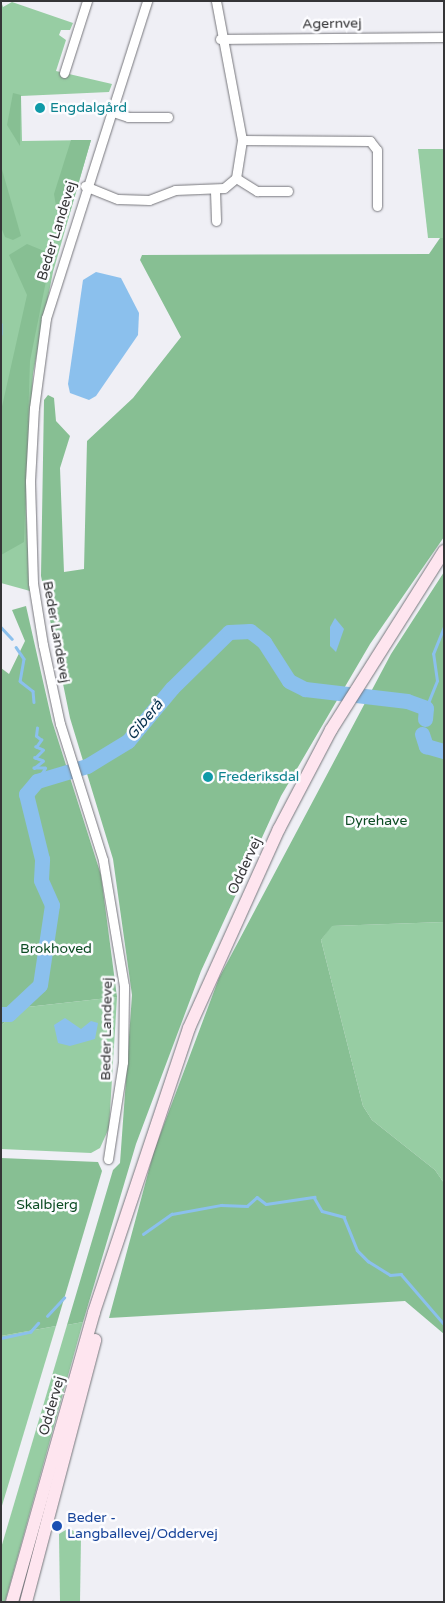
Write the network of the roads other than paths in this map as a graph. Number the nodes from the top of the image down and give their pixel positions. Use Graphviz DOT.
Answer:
graph roads {
  1 [pos="87,1"];
  2 [pos="147,1"];
  3 [pos="216,1"];
  4 [pos="444,37"];
  5 [pos="220,39"];
  6 [pos="64,73"];
  7 [pos="110,111"];
  8 [pos="168,117"];
  9 [pos="242,140"];
  10 [pos="236,178"];
  11 [pos="85,186"];
  12 [pos="216,191"];
  13 [pos="288,191"];
  14 [pos="377,206"];
  15 [pos="216,220"];
  16 [pos="444,552"];
  17 [pos="108,1159"];
  18 [pos="125,1219"];
  19 [pos="12,1602"];
  20 [pos="26,1602"];
  1 -- 6 [label="street"];
  2 -- 7 [label="street, Beder Landevej"];
  3 -- 5 [label="street"];
  4 -- 5 [label="street, Agernvej"];
  5 -- 9 [label="street"];
  7 -- 8 [label="street"];
  7 -- 11 [label="street, Beder Landevej"];
  9 -- 10 [label="street"];
  9 -- 14 [label="street"];
  10 -- 12 [label="street"];
  10 -- 13 [label="street"];
  11 -- 12 [label="street"];
  11 -- 17 [label="street, Beder Landevej"];
  12 -- 15 [label="street"];
  16 -- 18 [label="main road, Oddervej"];
  18 -- 19 [label="main road, Oddervej"];
  18 -- 20 [label="main road, Oddervej"];
}
